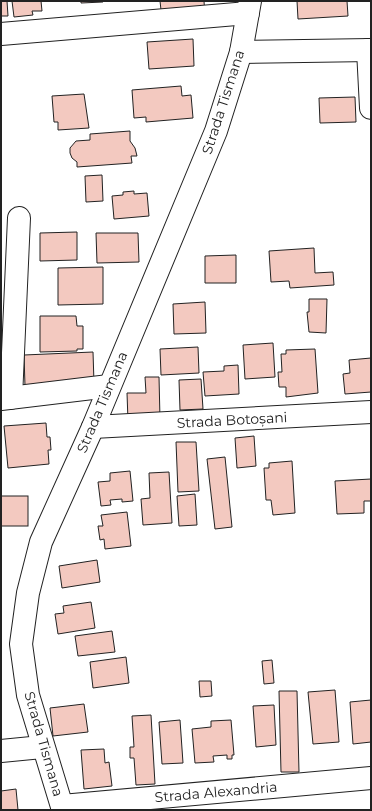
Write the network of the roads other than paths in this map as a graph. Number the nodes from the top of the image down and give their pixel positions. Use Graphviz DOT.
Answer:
graph roads {
  1 [pos="249,7"];
  2 [pos="1,34"];
  3 [pos="369,50"];
  4 [pos="241,52"];
  5 [pos="371,108"];
  6 [pos="19,218"];
  7 [pos="109,386"];
  8 [pos="6,399"];
  9 [pos="371,412"];
  10 [pos="93,427"];
  11 [pos="42,747"];
  12 [pos="1,751"];
  13 [pos="371,778"];
  14 [pos="62,808"];
  1 -- 2 [label="street"];
  1 -- 4 [label="street, Strada Tismana"];
  3 -- 4 [label="street"];
  3 -- 5 [label="street"];
  4 -- 7 [label="street, Strada Tismana"];
  6 -- 8 [label="street"];
  7 -- 8 [label="street"];
  7 -- 10 [label="street, Strada Tismana"];
  9 -- 10 [label="street, Strada Botoșani"];
  10 -- 11 [label="street, Strada Tismana"];
  11 -- 12 [label="street"];
  11 -- 14 [label="street, Strada Tismana"];
  13 -- 14 [label="street, Strada Alexandria"];
}
